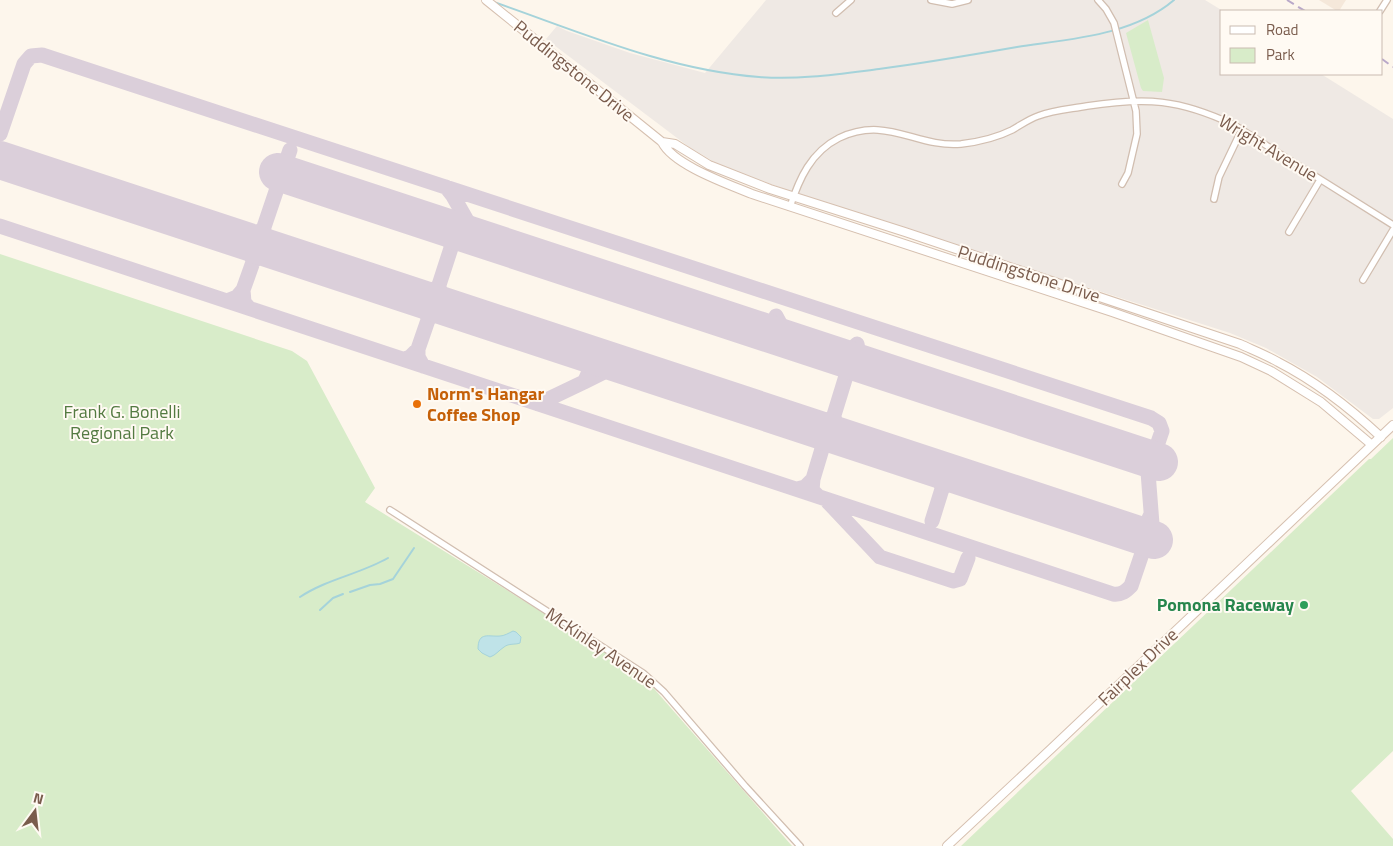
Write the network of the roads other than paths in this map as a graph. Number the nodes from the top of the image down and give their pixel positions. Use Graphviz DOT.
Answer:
graph roads {
  1 [pos="486,0"];
  2 [pos="851,0"];
  3 [pos="931,0"];
  4 [pos="968,0"];
  5 [pos="1098,0"];
  6 [pos="836,12"];
  7 [pos="1134,100"];
  8 [pos="1242,129"];
  9 [pos="662,142"];
  10 [pos="1320,180"];
  11 [pos="1122,184"];
  12 [pos="794,197"];
  13 [pos="1214,199"];
  14 [pos="790,207"];
  15 [pos="1393,226"];
  16 [pos="1393,230"];
  17 [pos="1289,232"];
  18 [pos="1363,280"];
  19 [pos="1393,425"];
  20 [pos="1381,436"];
  21 [pos="1372,444"];
  22 [pos="390,510"];
  23 [pos="800,846"];
  24 [pos="947,846"];
  1 -- 9 [label="street, Puddingstone Drive"];
  2 -- 6 [label="street"];
  3 -- 4 [label="street"];
  5 -- 7 [label="street"];
  7 -- 8 [label="street, Wright Avenue"];
  7 -- 11 [label="street"];
  7 -- 12 [label="street, Wright Avenue"];
  8 -- 10 [label="street, Wright Avenue"];
  8 -- 13 [label="street"];
  9 -- 12 [label="street, Puddingstone Drive"];
  9 -- 14 [label="street, Puddingstone Drive"];
  10 -- 15 [label="street, Wright Avenue"];
  10 -- 17 [label="street"];
  12 -- 14 [label="street, Wright Avenue"];
  12 -- 20 [label="street, Puddingstone Drive"];
  14 -- 21 [label="street, Puddingstone Drive"];
  16 -- 18 [label="street"];
  19 -- 20 [label="street, Fairplex Drive"];
  20 -- 21 [label="street, Fairplex Drive"];
  21 -- 24 [label="street, Fairplex Drive"];
  22 -- 23 [label="street, McKinley Avenue"];
}
